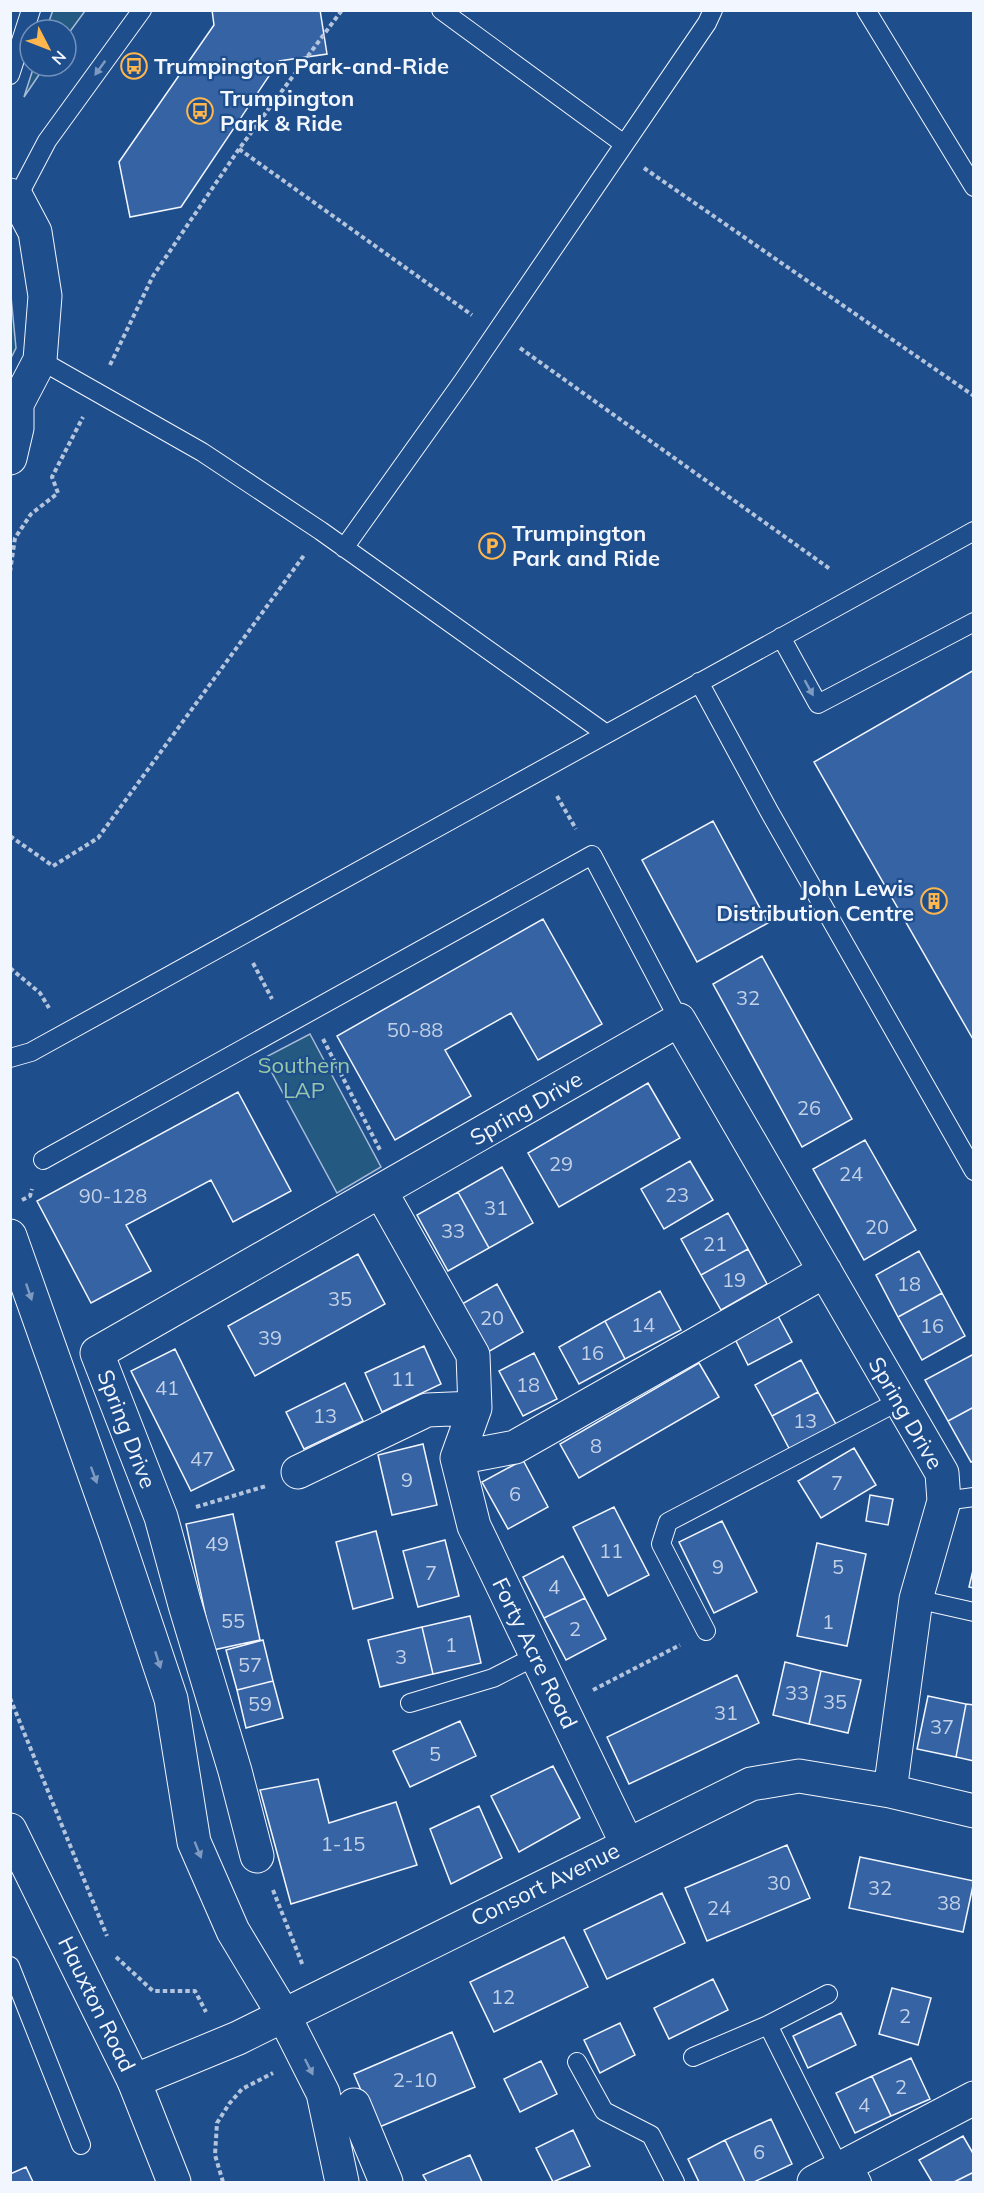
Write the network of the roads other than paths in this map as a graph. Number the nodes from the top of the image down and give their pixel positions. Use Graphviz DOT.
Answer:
graph roads {
  1 [pos="31,10"];
  2 [pos="142,10"];
  3 [pos="441,10"];
  4 [pos="713,10"];
  5 [pos="866,10"];
  6 [pos="10,75"];
  7 [pos="622,147"];
  8 [pos="974,187"];
  9 [pos="14,197"];
  10 [pos="40,360"];
  11 [pos="13,427"];
  12 [pos="974,531"];
  13 [pos="344,549"];
  14 [pos="974,622"];
  15 [pos="781,637"];
  16 [pos="699,682"];
  17 [pos="605,733"];
  18 [pos="680,1020"];
  19 [pos="10,1058"];
  20 [pos="43,1161"];
  21 [pos="974,1171"];
  22 [pos="389,1187"];
  23 [pos="10,1236"];
  24 [pos="825,1271"];
  25 [pos="899,1401"];
  26 [pos="475,1408"];
  27 [pos="457,1458"];
  28 [pos="298,1472"];
  29 [pos="959,1499"];
  30 [pos="916,1599"];
  31 [pos="974,1612"];
  32 [pos="706,1631"];
  33 [pos="536,1656"];
  34 [pos="410,1703"];
  35 [pos="890,1791"];
  36 [pos="974,1811"];
  37 [pos="10,1830"];
  38 [pos="627,1844"];
  39 [pos="257,1856"];
  40 [pos="10,1966"];
  41 [pos="828,1994"];
  42 [pos="283,2014"];
  43 [pos="768,2025"];
  44 [pos="693,2057"];
  45 [pos="577,2062"];
  46 [pos="134,2081"];
  47 [pos="974,2098"];
  48 [pos="354,2105"];
  49 [pos="81,2145"];
  50 [pos="842,2174"];
  51 [pos="174,2182"];
  52 [pos="342,2182"];
  53 [pos="386,2182"];
  54 [pos="675,2182"];
  1 -- 6 [label="lane"];
  2 -- 9 [label="lane, one-way"];
  3 -- 7 [label="lane"];
  4 -- 7 [label="lane"];
  5 -- 8 [label="lane"];
  7 -- 13 [label="lane"];
  9 -- 10 [label="street"];
  10 -- 11 [label="street"];
  10 -- 13 [label="lane"];
  12 -- 15 [label="lane"];
  13 -- 17 [label="lane"];
  15 -- 14 [label="lane, one-way"];
  15 -- 16 [label="lane"];
  16 -- 17 [label="lane"];
  16 -- 21 [label="lane"];
  17 -- 19 [label="lane"];
  18 -- 20 [label="lane"];
  18 -- 22 [label="street, Spring Drive"];
  18 -- 24 [label="street, Spring Drive"];
  22 -- 26 [label="street"];
  22 -- 39 [label="street, Spring Drive"];
  23 -- 42 [label="street, one-way"];
  24 -- 25 [label="street, Spring Drive"];
  24 -- 27 [label="street"];
  25 -- 29 [label="street, Spring Drive"];
  25 -- 32 [label="lane"];
  26 -- 27 [label="street"];
  26 -- 28 [label="street"];
  27 -- 33 [label="street, Forty Acre Road"];
  29 -- 30 [label="street, Spring Drive"];
  30 -- 31 [label="lane"];
  30 -- 35 [label="street, Spring Drive"];
  33 -- 34 [label="lane"];
  33 -- 38 [label="street, Forty Acre Road"];
  35 -- 36 [label="street, Consort Avenue"];
  35 -- 38 [label="street, Consort Avenue"];
  37 -- 46 [label="street, Hauxton Road"];
  38 -- 42 [label="street, Consort Avenue"];
  40 -- 49 [label="lane"];
  41 -- 43 [label="lane"];
  42 -- 46 [label="street, Consort Avenue"];
  42 -- 52 [label="street, one-way"];
  43 -- 44 [label="lane"];
  43 -- 50 [label="lane"];
  45 -- 54 [label="lane"];
  46 -- 51 [label="street, Hauxton Road"];
  47 -- 50 [label="street"];
  48 -- 53 [label="street"];
}
